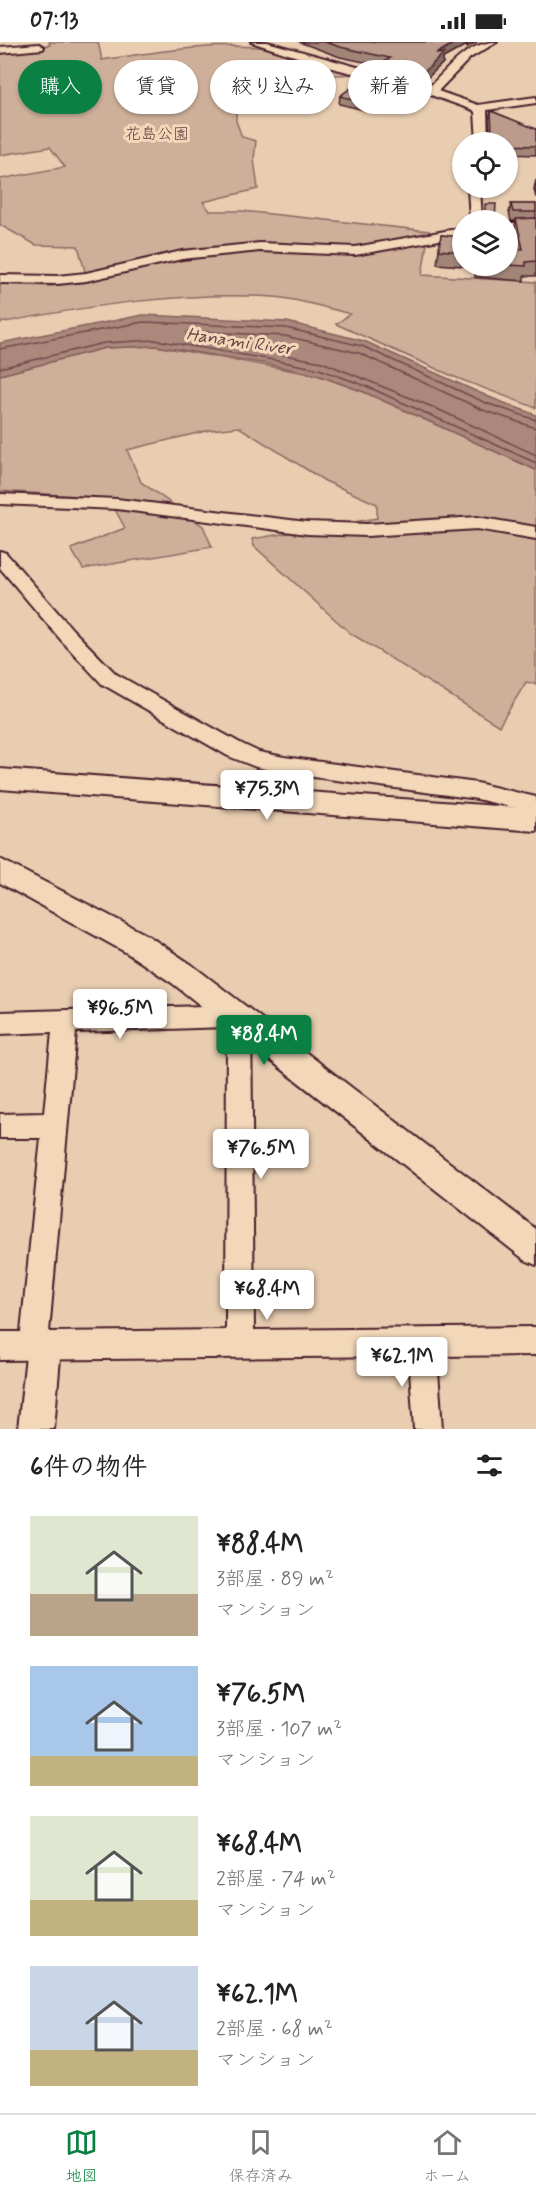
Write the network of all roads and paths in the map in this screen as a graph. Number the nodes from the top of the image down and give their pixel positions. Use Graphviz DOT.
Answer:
graph roads {
  1 [pos="256,42"];
  2 [pos="492,42"];
  3 [pos="39,47"];
  4 [pos="0,50"];
  5 [pos="348,69"];
  6 [pos="432,91"];
  7 [pos="536,99"];
  8 [pos="479,109"];
  9 [pos="497,117"];
  10 [pos="481,132"];
  11 [pos="518,227"];
  12 [pos="536,227"];
  13 [pos="452,234"];
  14 [pos="0,279"];
  15 [pos="0,500"];
  16 [pos="536,533"];
  17 [pos="0,557"];
  18 [pos="0,779"];
  19 [pos="536,805"];
  20 [pos="536,820"];
  21 [pos="0,870"];
  22 [pos="239,1016"];
  23 [pos="65,1021"];
  24 [pos="0,1023"];
  25 [pos="56,1125"];
  26 [pos="0,1126"];
  27 [pos="536,1249"];
  28 [pos="536,1341"];
  29 [pos="422,1343"];
  30 [pos="240,1344"];
  31 [pos="39,1345"];
  32 [pos="0,1346"];
  33 [pos="36,1429"];
  34 [pos="428,1429"];
  1 -- 5 [label="street"];
  2 -- 6 [label="street"];
  3 -- 4 [label="street"];
  6 -- 8 [label="street"];
  7 -- 8 [label="street"];
  8 -- 9 [label="street"];
  8 -- 10 [label="street"];
  11 -- 12 [label="street"];
  13 -- 14 [label="street"];
  15 -- 16 [label="street"];
  17 -- 19 [label="street"];
  18 -- 20 [label="street"];
  21 -- 22 [label="street"];
  22 -- 23 [label="street"];
  22 -- 27 [label="street"];
  22 -- 30 [label="street"];
  23 -- 24 [label="street"];
  23 -- 25 [label="street"];
  25 -- 26 [label="street"];
  25 -- 31 [label="street"];
  28 -- 29 [label="street"];
  29 -- 30 [label="street"];
  29 -- 34 [label="street"];
  30 -- 31 [label="street"];
  31 -- 32 [label="street"];
  31 -- 33 [label="street"];
}
